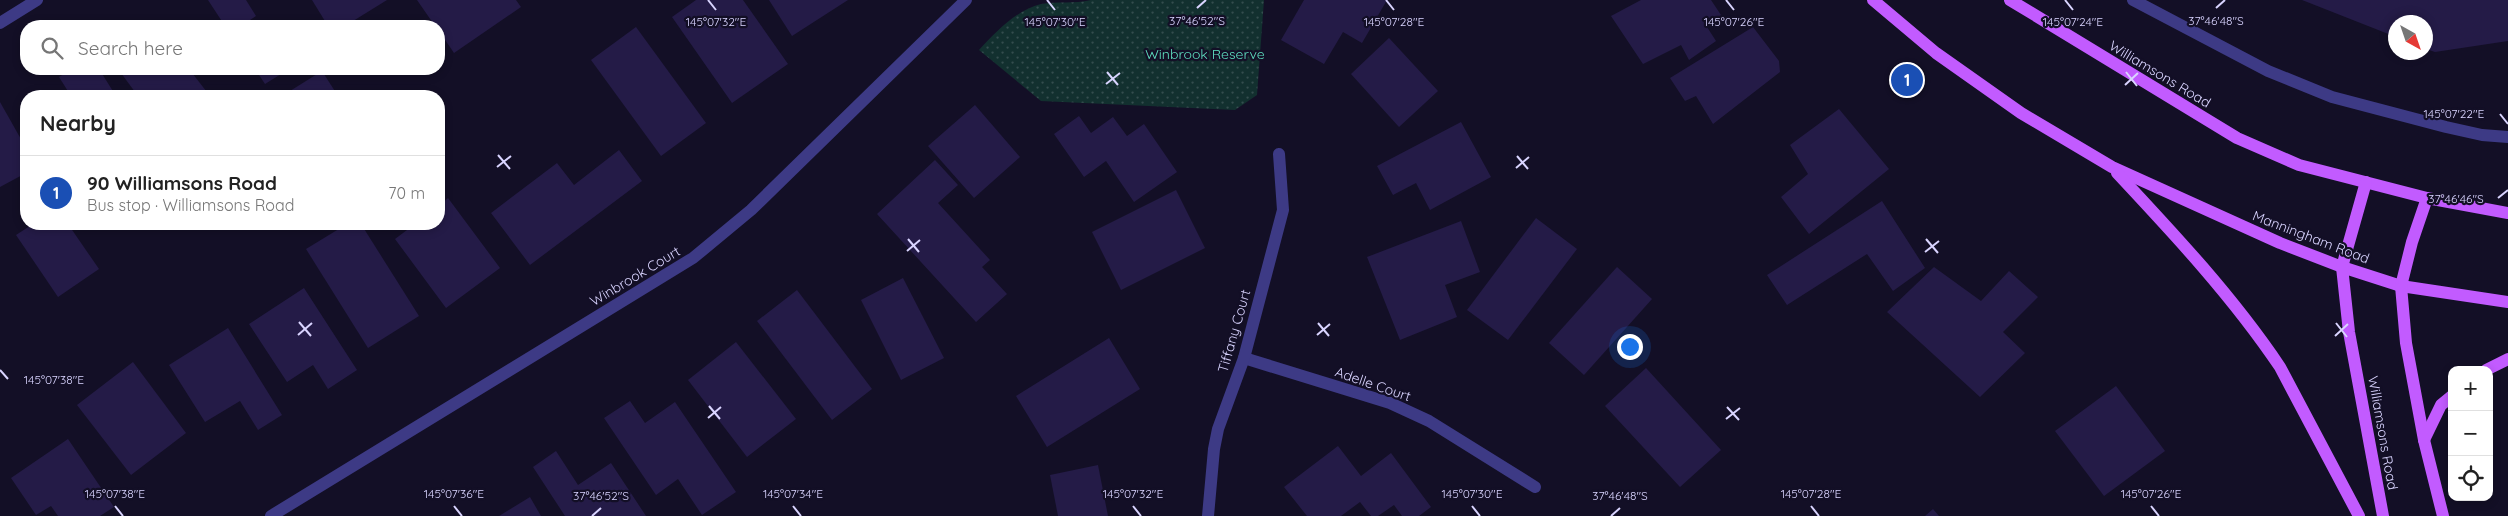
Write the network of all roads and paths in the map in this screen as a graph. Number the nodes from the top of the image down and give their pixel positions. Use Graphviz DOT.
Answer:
graph roads {
  1 [pos="37,0"];
  2 [pos="966,0"];
  3 [pos="1873,0"];
  4 [pos="2010,0"];
  5 [pos="2133,0"];
  6 [pos="0,23"];
  7 [pos="2508,137"];
  8 [pos="1279,154"];
  9 [pos="2112,167"];
  10 [pos="2366,182"];
  11 [pos="2427,198"];
  12 [pos="2508,213"];
  13 [pos="2342,267"];
  14 [pos="2401,286"];
  15 [pos="2508,302"];
  16 [pos="1244,358"];
  17 [pos="2508,359"];
  18 [pos="2493,366"];
  19 [pos="2448,399"];
  20 [pos="2424,440"];
  21 [pos="1535,488"];
  22 [pos="271,516"];
  23 [pos="1208,516"];
  24 [pos="2359,516"];
  25 [pos="2383,516"];
  26 [pos="2442,516"];
  1 -- 6 [label="street"];
  2 -- 22 [label="street, Winbrook Court"];
  3 -- 9 [label="main road"];
  4 -- 10 [label="main road, Williamsons Road"];
  5 -- 7 [label="street"];
  8 -- 16 [label="street, Tiffany Court"];
  9 -- 13 [label="main road, Manningham Road"];
  9 -- 24 [label="main road"];
  10 -- 11 [label="main road"];
  10 -- 13 [label="main road"];
  11 -- 12 [label="main road"];
  11 -- 14 [label="main road"];
  13 -- 14 [label="main road, Manningham Road"];
  13 -- 25 [label="main road, Williamsons Road"];
  14 -- 15 [label="main road, Manningham Road"];
  14 -- 20 [label="main road"];
  16 -- 21 [label="street, Adelle Court"];
  16 -- 23 [label="street, Tiffany Court"];
  17 -- 18 [label="main road"];
  19 -- 20 [label="main road"];
  20 -- 26 [label="main road"];
}
